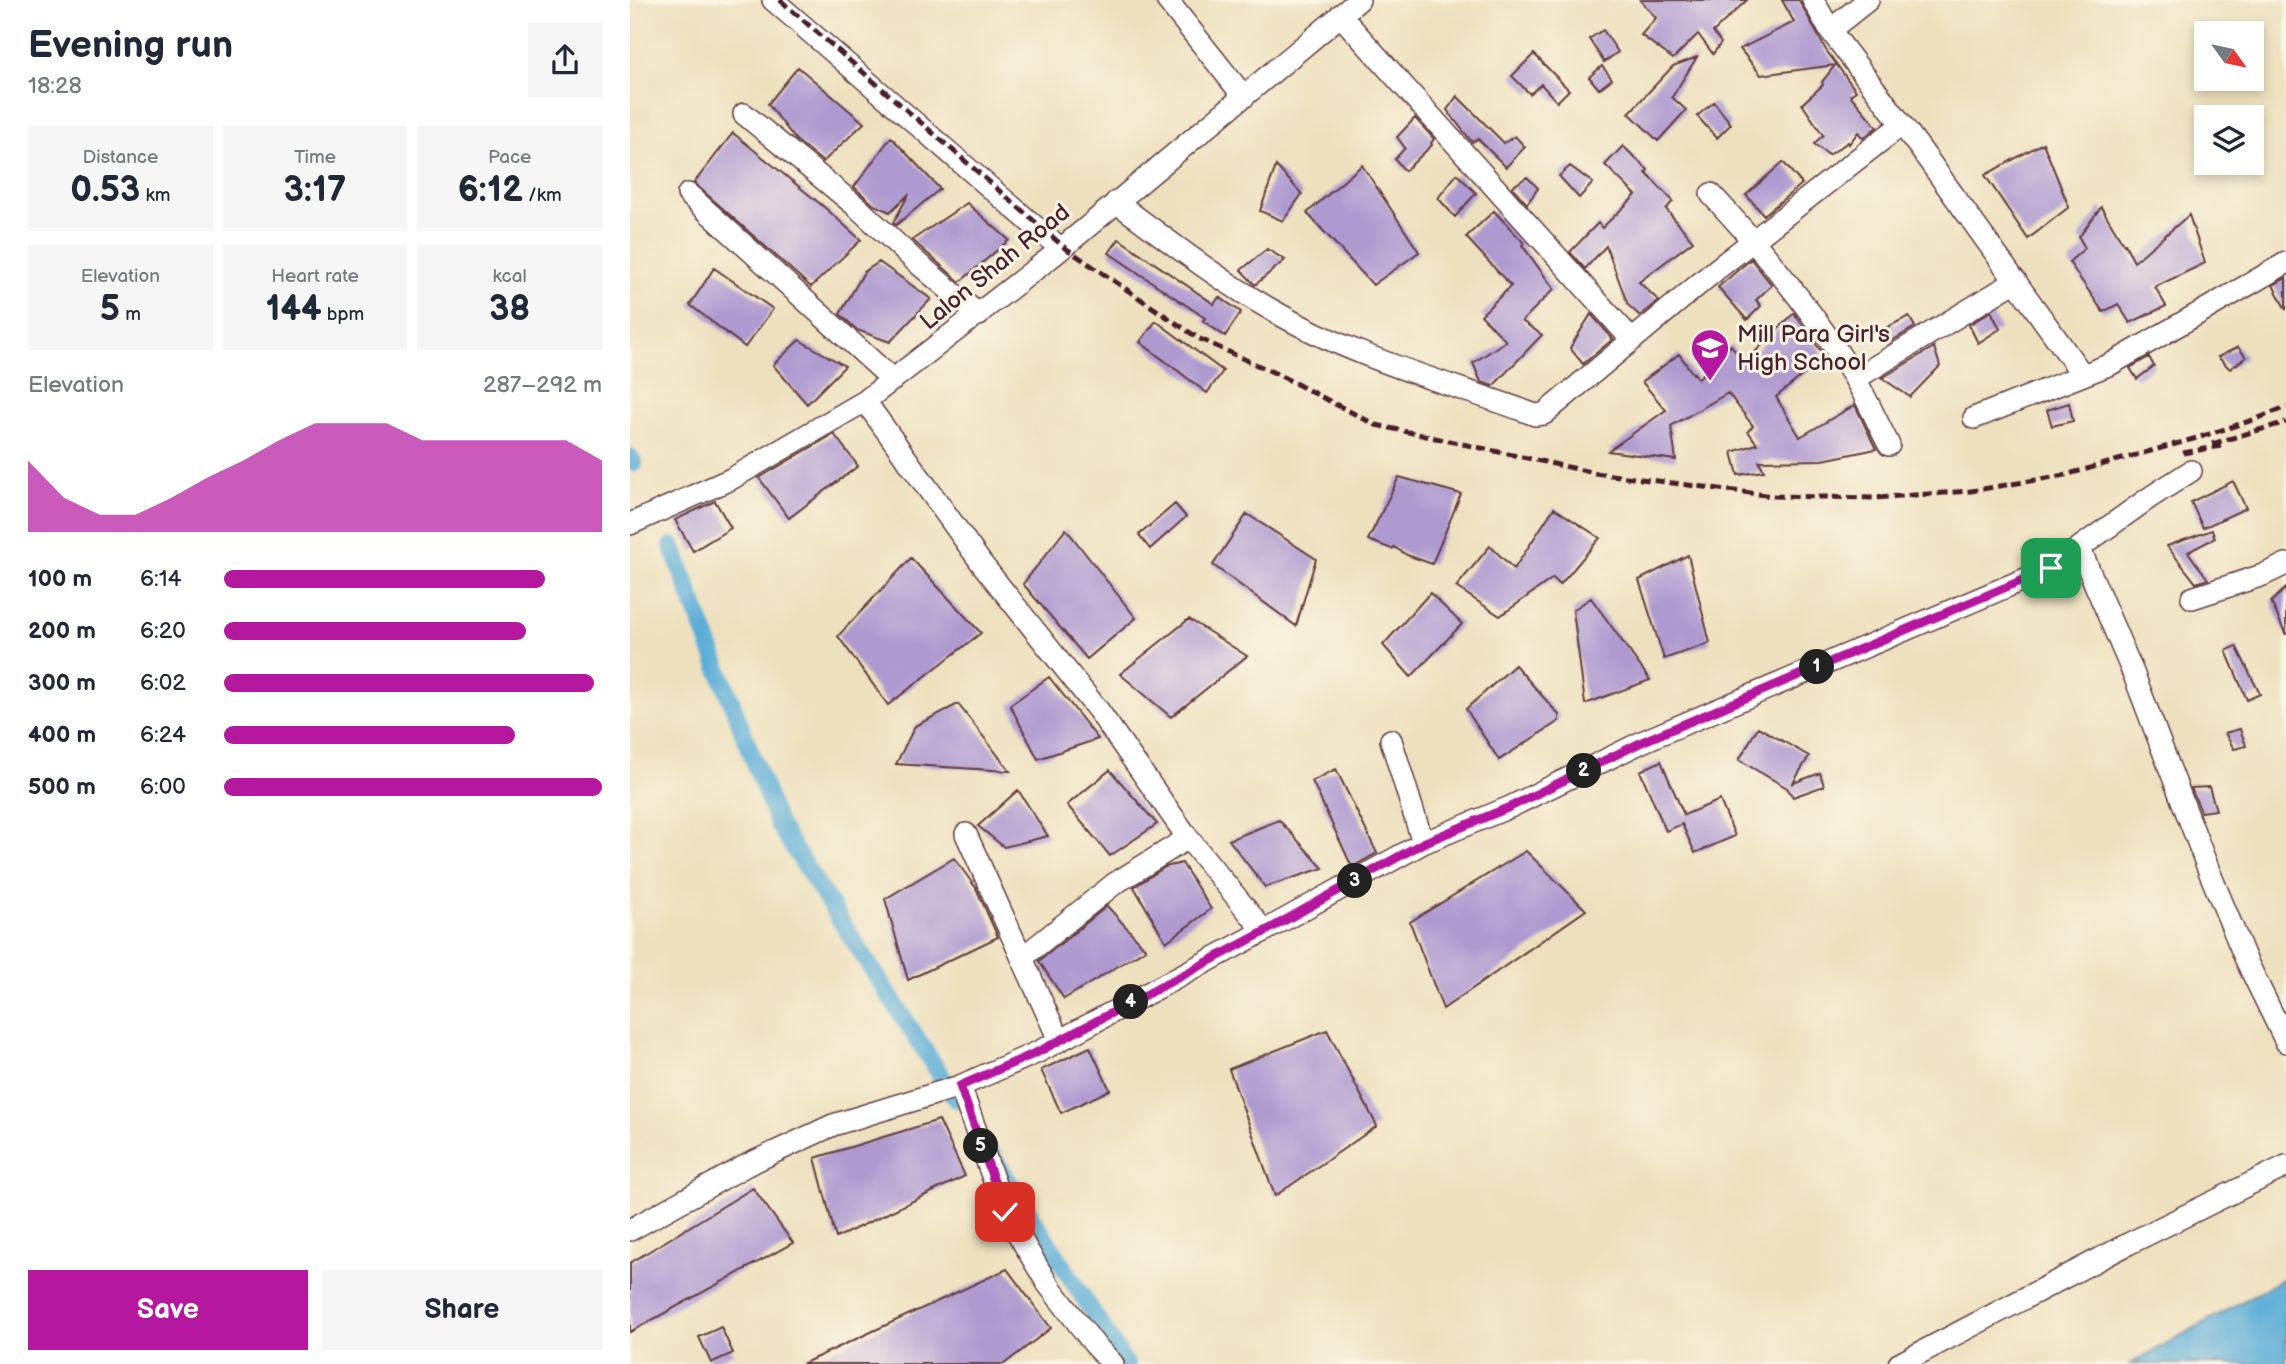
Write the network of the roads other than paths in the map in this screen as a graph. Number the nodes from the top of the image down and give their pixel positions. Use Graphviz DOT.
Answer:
graph roads {
  1 [pos="773,0"];
  2 [pos="1167,0"];
  3 [pos="1359,0"];
  4 [pos="1813,0"];
  5 [pos="1868,0"];
  6 [pos="1340,15"];
  7 [pos="1829,30"];
  8 [pos="1244,97"];
  9 [pos="744,114"];
  10 [pos="1900,125"];
  11 [pos="688,194"];
  12 [pos="1712,194"];
  13 [pos="1116,202"];
  14 [pos="1754,240"];
  15 [pos="1061,249"];
  16 [pos="2286,263"];
  17 [pos="2015,282"];
  18 [pos="979,315"];
  19 [pos="1632,340"];
  20 [pos="2082,374"];
  21 [pos="1855,379"];
  22 [pos="893,380"];
  23 [pos="865,401"];
  24 [pos="1974,418"];
  25 [pos="1889,444"];
  26 [pos="2191,471"];
  27 [pos="630,524"];
  28 [pos="2080,549"];
  29 [pos="2286,564"];
  30 [pos="2192,598"];
  31 [pos="1391,740"];
  32 [pos="966,834"];
  33 [pos="1188,838"];
  34 [pos="1423,843"];
  35 [pos="1264,932"];
  36 [pos="1022,958"];
  37 [pos="1059,1040"];
  38 [pos="2286,1042"];
  39 [pos="960,1086"];
  40 [pos="2286,1166"];
  41 [pos="630,1230"];
  42 [pos="1113,1364"];
  43 [pos="1899,1364"];
  1 -- 15 [label="street"];
  2 -- 8 [label="street"];
  3 -- 6 [label="street, Lalon Shah Road"];
  4 -- 7 [label="street"];
  5 -- 7 [label="street"];
  6 -- 8 [label="street, Lalon Shah Road"];
  6 -- 19 [label="street"];
  7 -- 10 [label="street"];
  8 -- 13 [label="street, Lalon Shah Road"];
  9 -- 18 [label="street"];
  10 -- 14 [label="street"];
  10 -- 17 [label="street"];
  11 -- 22 [label="street"];
  12 -- 14 [label="street"];
  13 -- 15 [label="street, Lalon Shah Road"];
  13 -- 19 [label="street"];
  14 -- 19 [label="street"];
  14 -- 21 [label="street"];
  15 -- 18 [label="street, Lalon Shah Road"];
  16 -- 20 [label="street"];
  17 -- 20 [label="street"];
  17 -- 21 [label="street"];
  18 -- 22 [label="street, Lalon Shah Road"];
  20 -- 24 [label="street"];
  21 -- 25 [label="street"];
  22 -- 23 [label="street, Lalon Shah Road"];
  23 -- 27 [label="street, Lalon Shah Road"];
  23 -- 33 [label="street"];
  26 -- 28 [label="street"];
  28 -- 34 [label="street"];
  28 -- 38 [label="street"];
  29 -- 30 [label="street"];
  31 -- 34 [label="street"];
  32 -- 36 [label="street"];
  33 -- 35 [label="street"];
  33 -- 36 [label="street"];
  34 -- 35 [label="street"];
  35 -- 37 [label="street"];
  36 -- 37 [label="street"];
  37 -- 39 [label="street"];
  39 -- 41 [label="street"];
  39 -- 42 [label="street"];
  40 -- 43 [label="street"];
}
